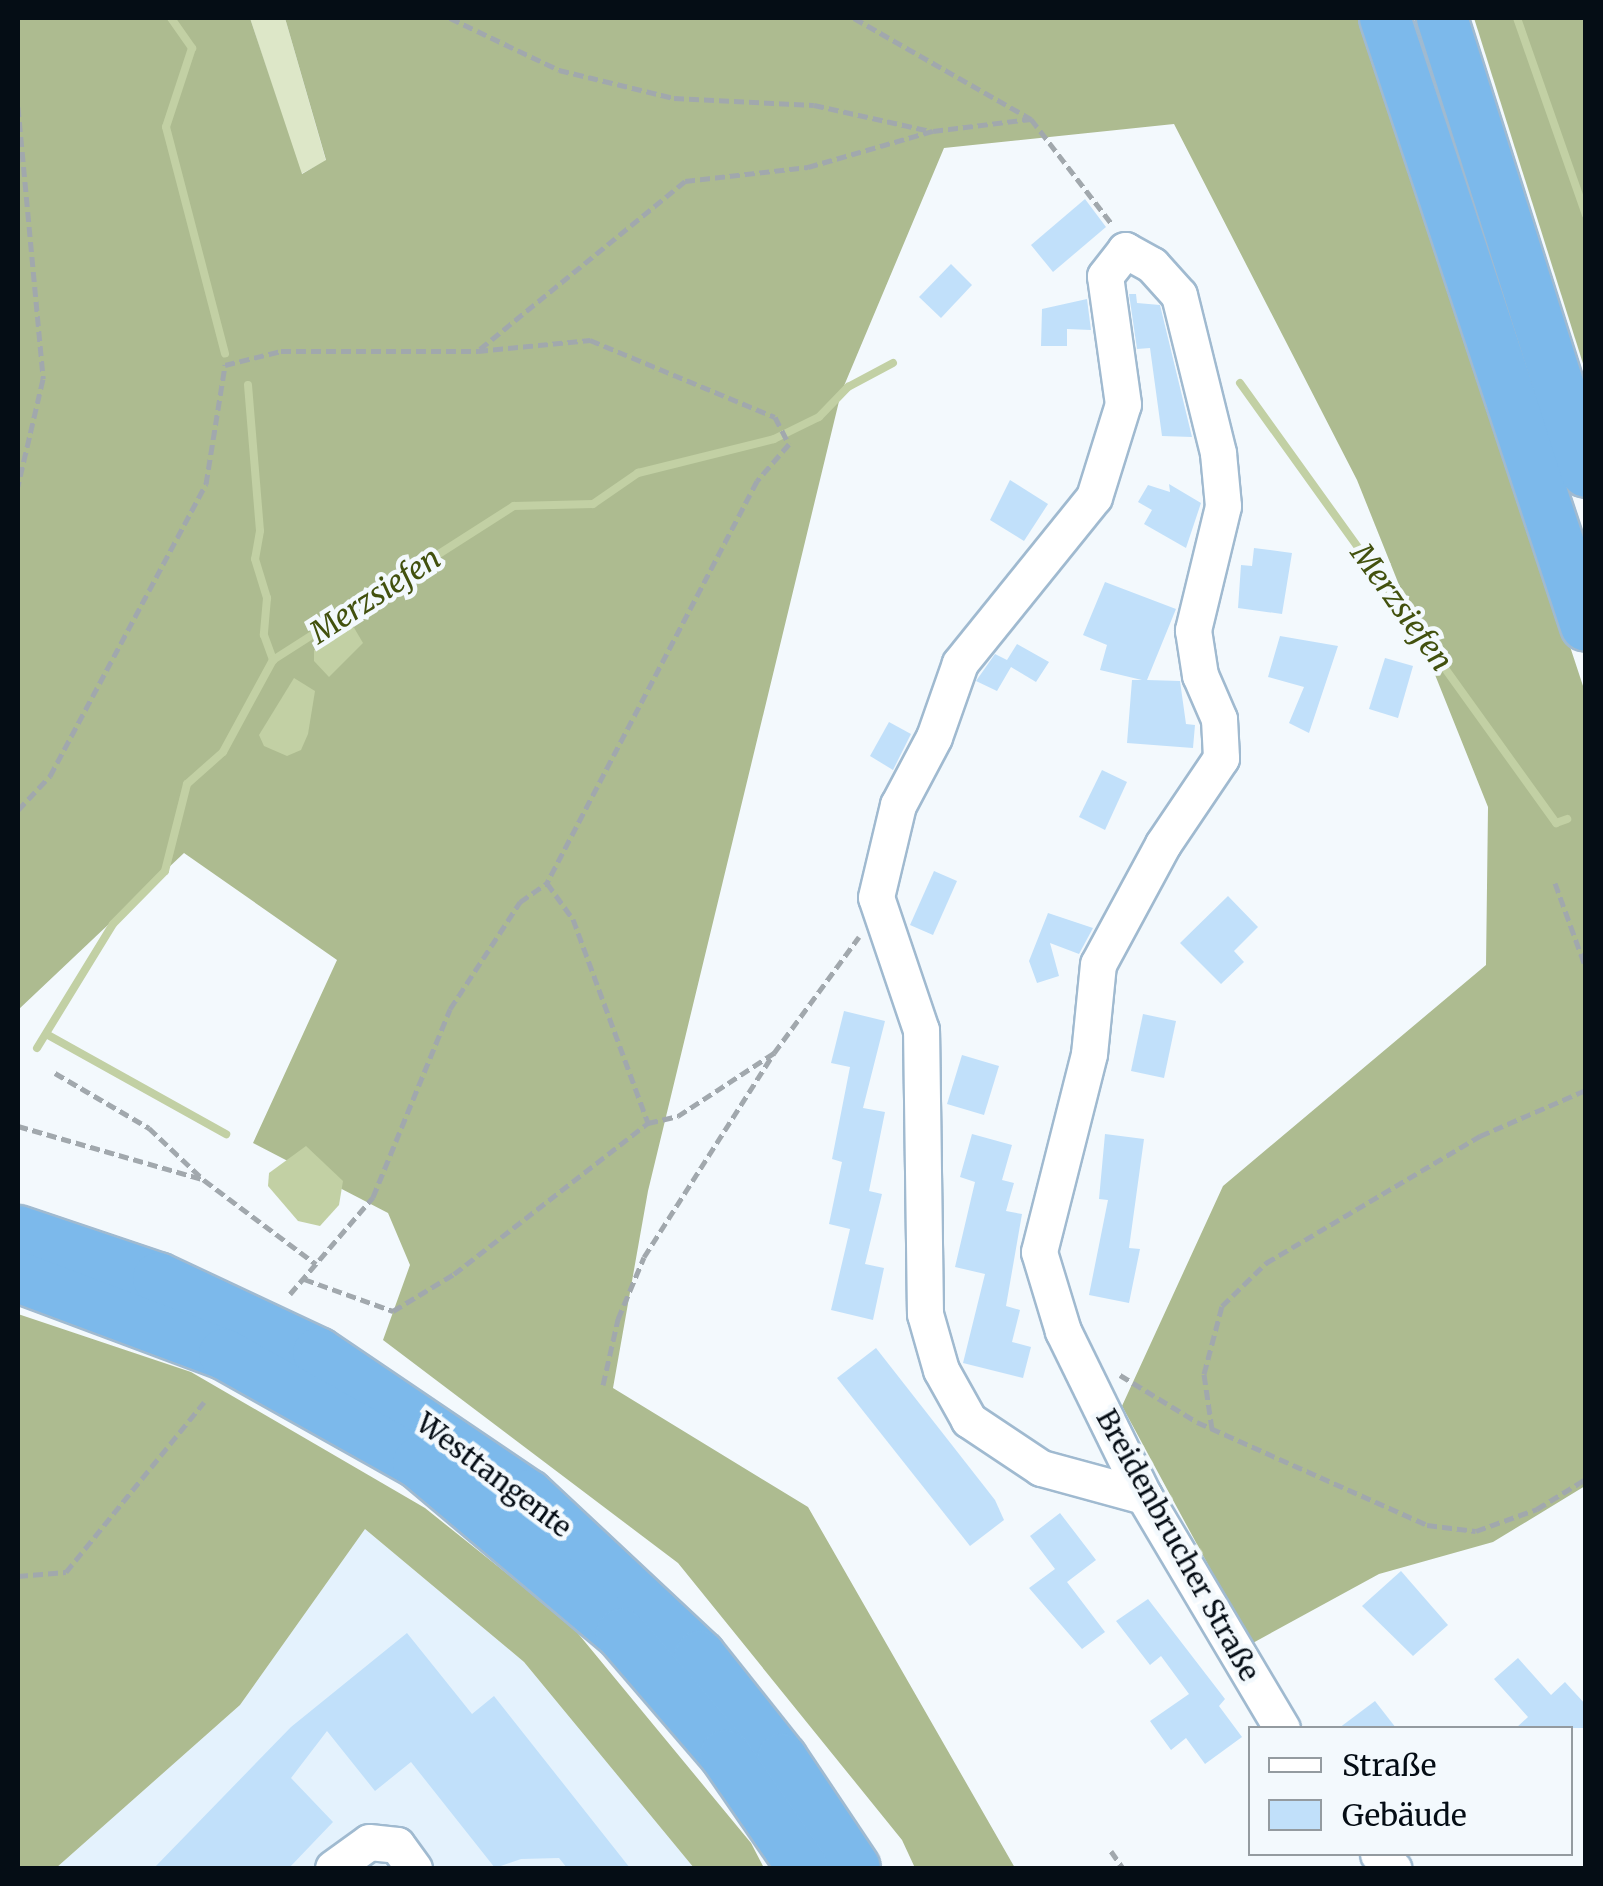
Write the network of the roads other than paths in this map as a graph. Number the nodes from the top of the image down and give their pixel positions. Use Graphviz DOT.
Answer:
graph roads {
  1 [pos="1385,18"];
  2 [pos="1442,18"];
  3 [pos="1586,472"];
  4 [pos="1586,626"];
  5 [pos="18,1231"];
  6 [pos="18,1277"];
  7 [pos="1144,1496"];
  8 [pos="1281,1726"];
  9 [pos="333,1868"];
  10 [pos="414,1868"];
  11 [pos="803,1868"];
  12 [pos="855,1868"];
  1 -- 4 [label="highway"];
  2 -- 3 [label="highway"];
  5 -- 12 [label="highway, Westtangente"];
  6 -- 11 [label="highway, Westtangente"];
  7 -- 7 [label="street, Breidenbrucher Straße"];
  7 -- 8 [label="street, Breidenbrucher Straße"];
  9 -- 10 [label="street"];
}
